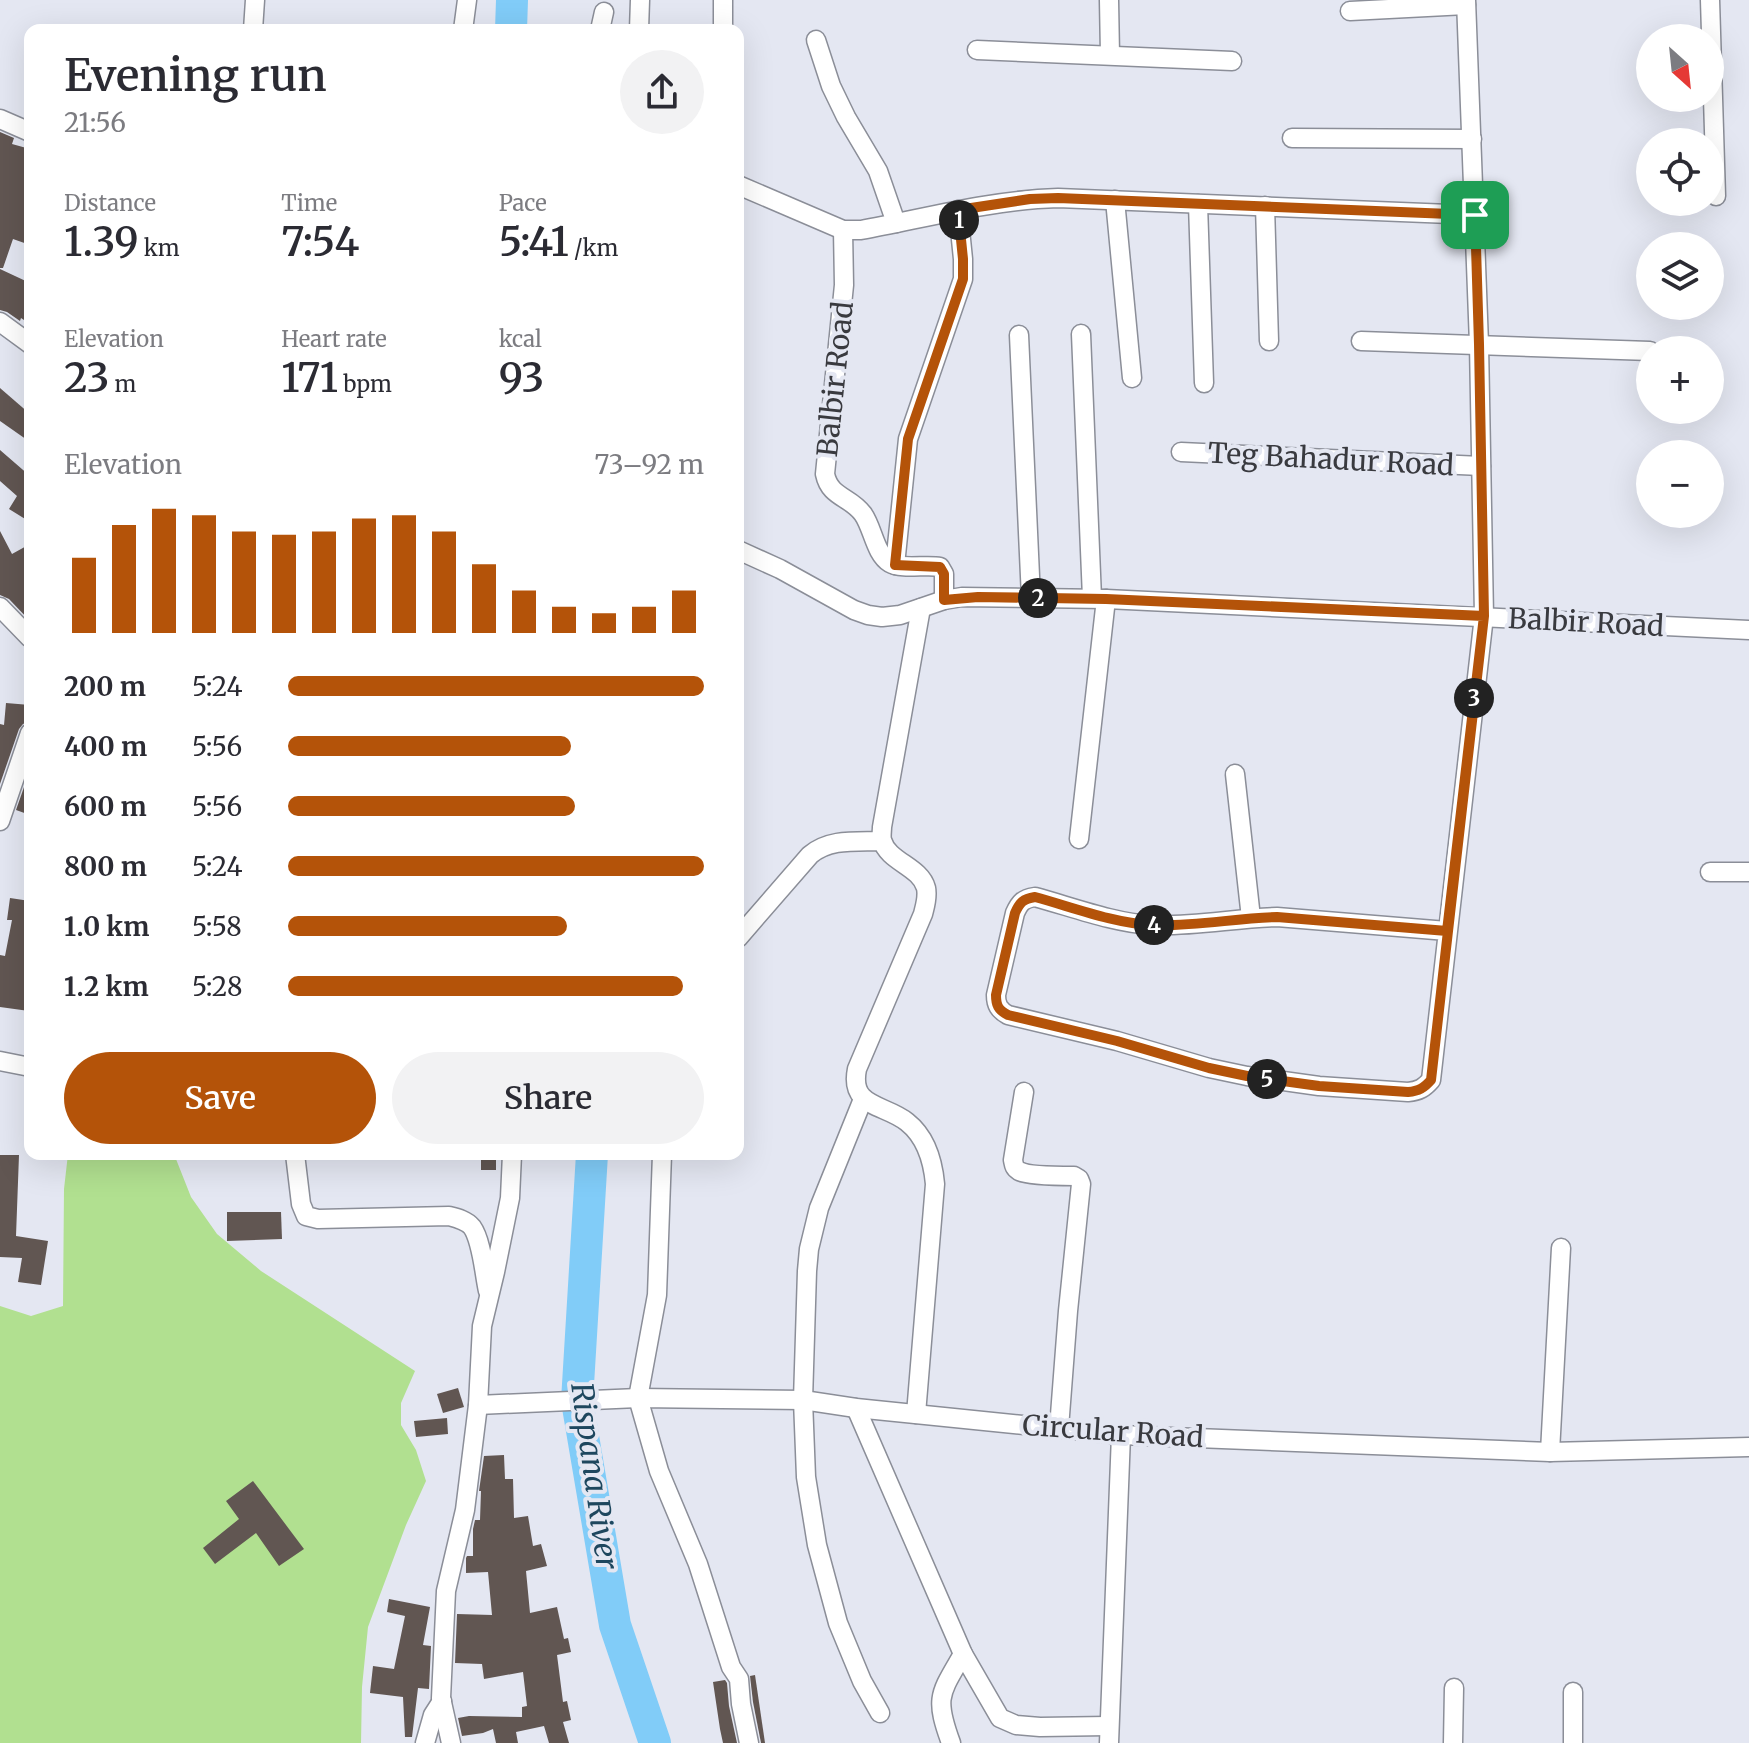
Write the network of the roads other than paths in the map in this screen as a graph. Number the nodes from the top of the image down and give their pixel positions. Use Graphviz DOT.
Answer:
graph roads {
  1 [pos="255,0"];
  2 [pos="467,0"];
  3 [pos="640,0"];
  4 [pos="723,0"];
  5 [pos="1109,0"];
  6 [pos="1710,0"];
  7 [pos="1466,2"];
  8 [pos="1350,11"];
  9 [pos="253,24"];
  10 [pos="464,24"];
  11 [pos="639,24"];
  12 [pos="723,24"];
  13 [pos="816,40"];
  14 [pos="977,50"];
  15 [pos="1110,55"];
  16 [pos="1232,61"];
  17 [pos="0,119"];
  18 [pos="1714,128"];
  19 [pos="24,129"];
  20 [pos="1292,138"];
  21 [pos="1472,139"];
  22 [pos="744,188"];
  23 [pos="1115,200"];
  24 [pos="1198,204"];
  25 [pos="1265,206"];
  26 [pos="958,210"];
  27 [pos="1475,215"];
  28 [pos="896,223"];
  29 [pos="843,230"];
  30 [pos="0,322"];
  31 [pos="1081,334"];
  32 [pos="1019,335"];
  33 [pos="24,340"];
  34 [pos="1269,341"];
  35 [pos="1361,341"];
  36 [pos="1479,344"];
  37 [pos="1636,350"];
  38 [pos="1132,378"];
  39 [pos="1204,383"];
  40 [pos="1181,452"];
  41 [pos="1481,466"];
  42 [pos="744,553"];
  43 [pos="895,565"];
  44 [pos="1031,598"];
  45 [pos="1099,599"];
  46 [pos="944,600"];
  47 [pos="0,607"];
  48 [pos="921,608"];
  49 [pos="1484,616"];
  50 [pos="1749,630"];
  51 [pos="24,632"];
  52 [pos="24,751"];
  53 [pos="1235,774"];
  54 [pos="0,821"];
  55 [pos="1079,839"];
  56 [pos="882,841"];
  57 [pos="1710,872"];
  58 [pos="1749,872"];
  59 [pos="1251,918"];
  60 [pos="744,931"];
  61 [pos="1447,931"];
  62 [pos="0,1061"];
  63 [pos="24,1066"];
  64 [pos="1024,1092"];
  65 [pos="863,1099"];
  66 [pos="296,1160"];
  67 [pos="512,1160"];
  68 [pos="662,1160"];
  69 [pos="1561,1248"];
  70 [pos="489,1297"];
  71 [pos="638,1398"];
  72 [pos="803,1400"];
  73 [pos="478,1405"];
  74 [pos="856,1408"];
  75 [pos="916,1414"];
  76 [pos="1059,1428"];
  77 [pos="1121,1435"];
  78 [pos="1749,1447"];
  79 [pos="1550,1452"];
  80 [pos="963,1654"];
  81 [pos="1454,1688"];
  82 [pos="1573,1692"];
  83 [pos="442,1701"];
  84 [pos="880,1713"];
  85 [pos="1108,1735"];
  86 [pos="425,1743"];
  87 [pos="451,1743"];
  88 [pos="749,1743"];
  89 [pos="951,1743"];
  90 [pos="1453,1743"];
  91 [pos="1573,1743"];
  1 -- 9 [label="street"];
  2 -- 10 [label="street"];
  3 -- 11 [label="street"];
  4 -- 12 [label="street"];
  5 -- 15 [label="street"];
  6 -- 18 [label="street"];
  7 -- 8 [label="street, Teg Bahadur Road"];
  7 -- 21 [label="street, Teg Bahadur Road"];
  13 -- 28 [label="street"];
  14 -- 15 [label="street"];
  15 -- 16 [label="street"];
  17 -- 19 [label="street"];
  20 -- 21 [label="street"];
  21 -- 27 [label="street, Teg Bahadur Road"];
  22 -- 29 [label="street"];
  23 -- 24 [label="street"];
  23 -- 26 [label="street"];
  23 -- 38 [label="street"];
  24 -- 25 [label="street"];
  24 -- 39 [label="street"];
  25 -- 27 [label="street"];
  25 -- 34 [label="street"];
  26 -- 28 [label="street"];
  26 -- 43 [label="street"];
  27 -- 36 [label="street, Teg Bahadur Road"];
  28 -- 29 [label="street"];
  29 -- 43 [label="street, Balbir Road"];
  30 -- 33 [label="street"];
  31 -- 45 [label="street"];
  32 -- 44 [label="street"];
  35 -- 36 [label="street"];
  36 -- 37 [label="street"];
  36 -- 41 [label="street, Teg Bahadur Road"];
  40 -- 41 [label="street, Teg Bahadur Road"];
  41 -- 49 [label="street, Teg Bahadur Road"];
  42 -- 48 [label="street, Balbir Road"];
  43 -- 46 [label="street"];
  44 -- 45 [label="street, Balbir Road"];
  44 -- 46 [label="street, Balbir Road"];
  45 -- 49 [label="street, Balbir Road"];
  45 -- 55 [label="street"];
  46 -- 48 [label="street, Balbir Road"];
  47 -- 51 [label="street"];
  48 -- 56 [label="street"];
  49 -- 50 [label="street, Balbir Road"];
  49 -- 61 [label="street, Teg Bahadur Road"];
  52 -- 54 [label="street"];
  53 -- 59 [label="street"];
  56 -- 60 [label="street"];
  56 -- 65 [label="street"];
  57 -- 58 [label="street"];
  59 -- 61 [label="street"];
  59 -- 61 [label="street, Teg Bahadur Road"];
  62 -- 63 [label="street"];
  64 -- 76 [label="street"];
  65 -- 72 [label="street"];
  65 -- 75 [label="street"];
  66 -- 70 [label="street"];
  67 -- 70 [label="street"];
  68 -- 71 [label="street"];
  69 -- 79 [label="street"];
  70 -- 73 [label="street"];
  71 -- 72 [label="street, Circular Road"];
  71 -- 73 [label="street, Circular Road"];
  71 -- 88 [label="street"];
  72 -- 74 [label="street, Circular Road"];
  72 -- 84 [label="street"];
  73 -- 83 [label="street"];
  74 -- 75 [label="street, Circular Road"];
  74 -- 80 [label="street"];
  75 -- 76 [label="street, Circular Road"];
  76 -- 77 [label="street, Circular Road"];
  77 -- 79 [label="street, Circular Road"];
  77 -- 85 [label="street"];
  78 -- 79 [label="street, Circular Road"];
  80 -- 85 [label="street"];
  80 -- 89 [label="street"];
  81 -- 90 [label="street"];
  82 -- 91 [label="street"];
  83 -- 86 [label="street"];
  83 -- 87 [label="street"];
}
